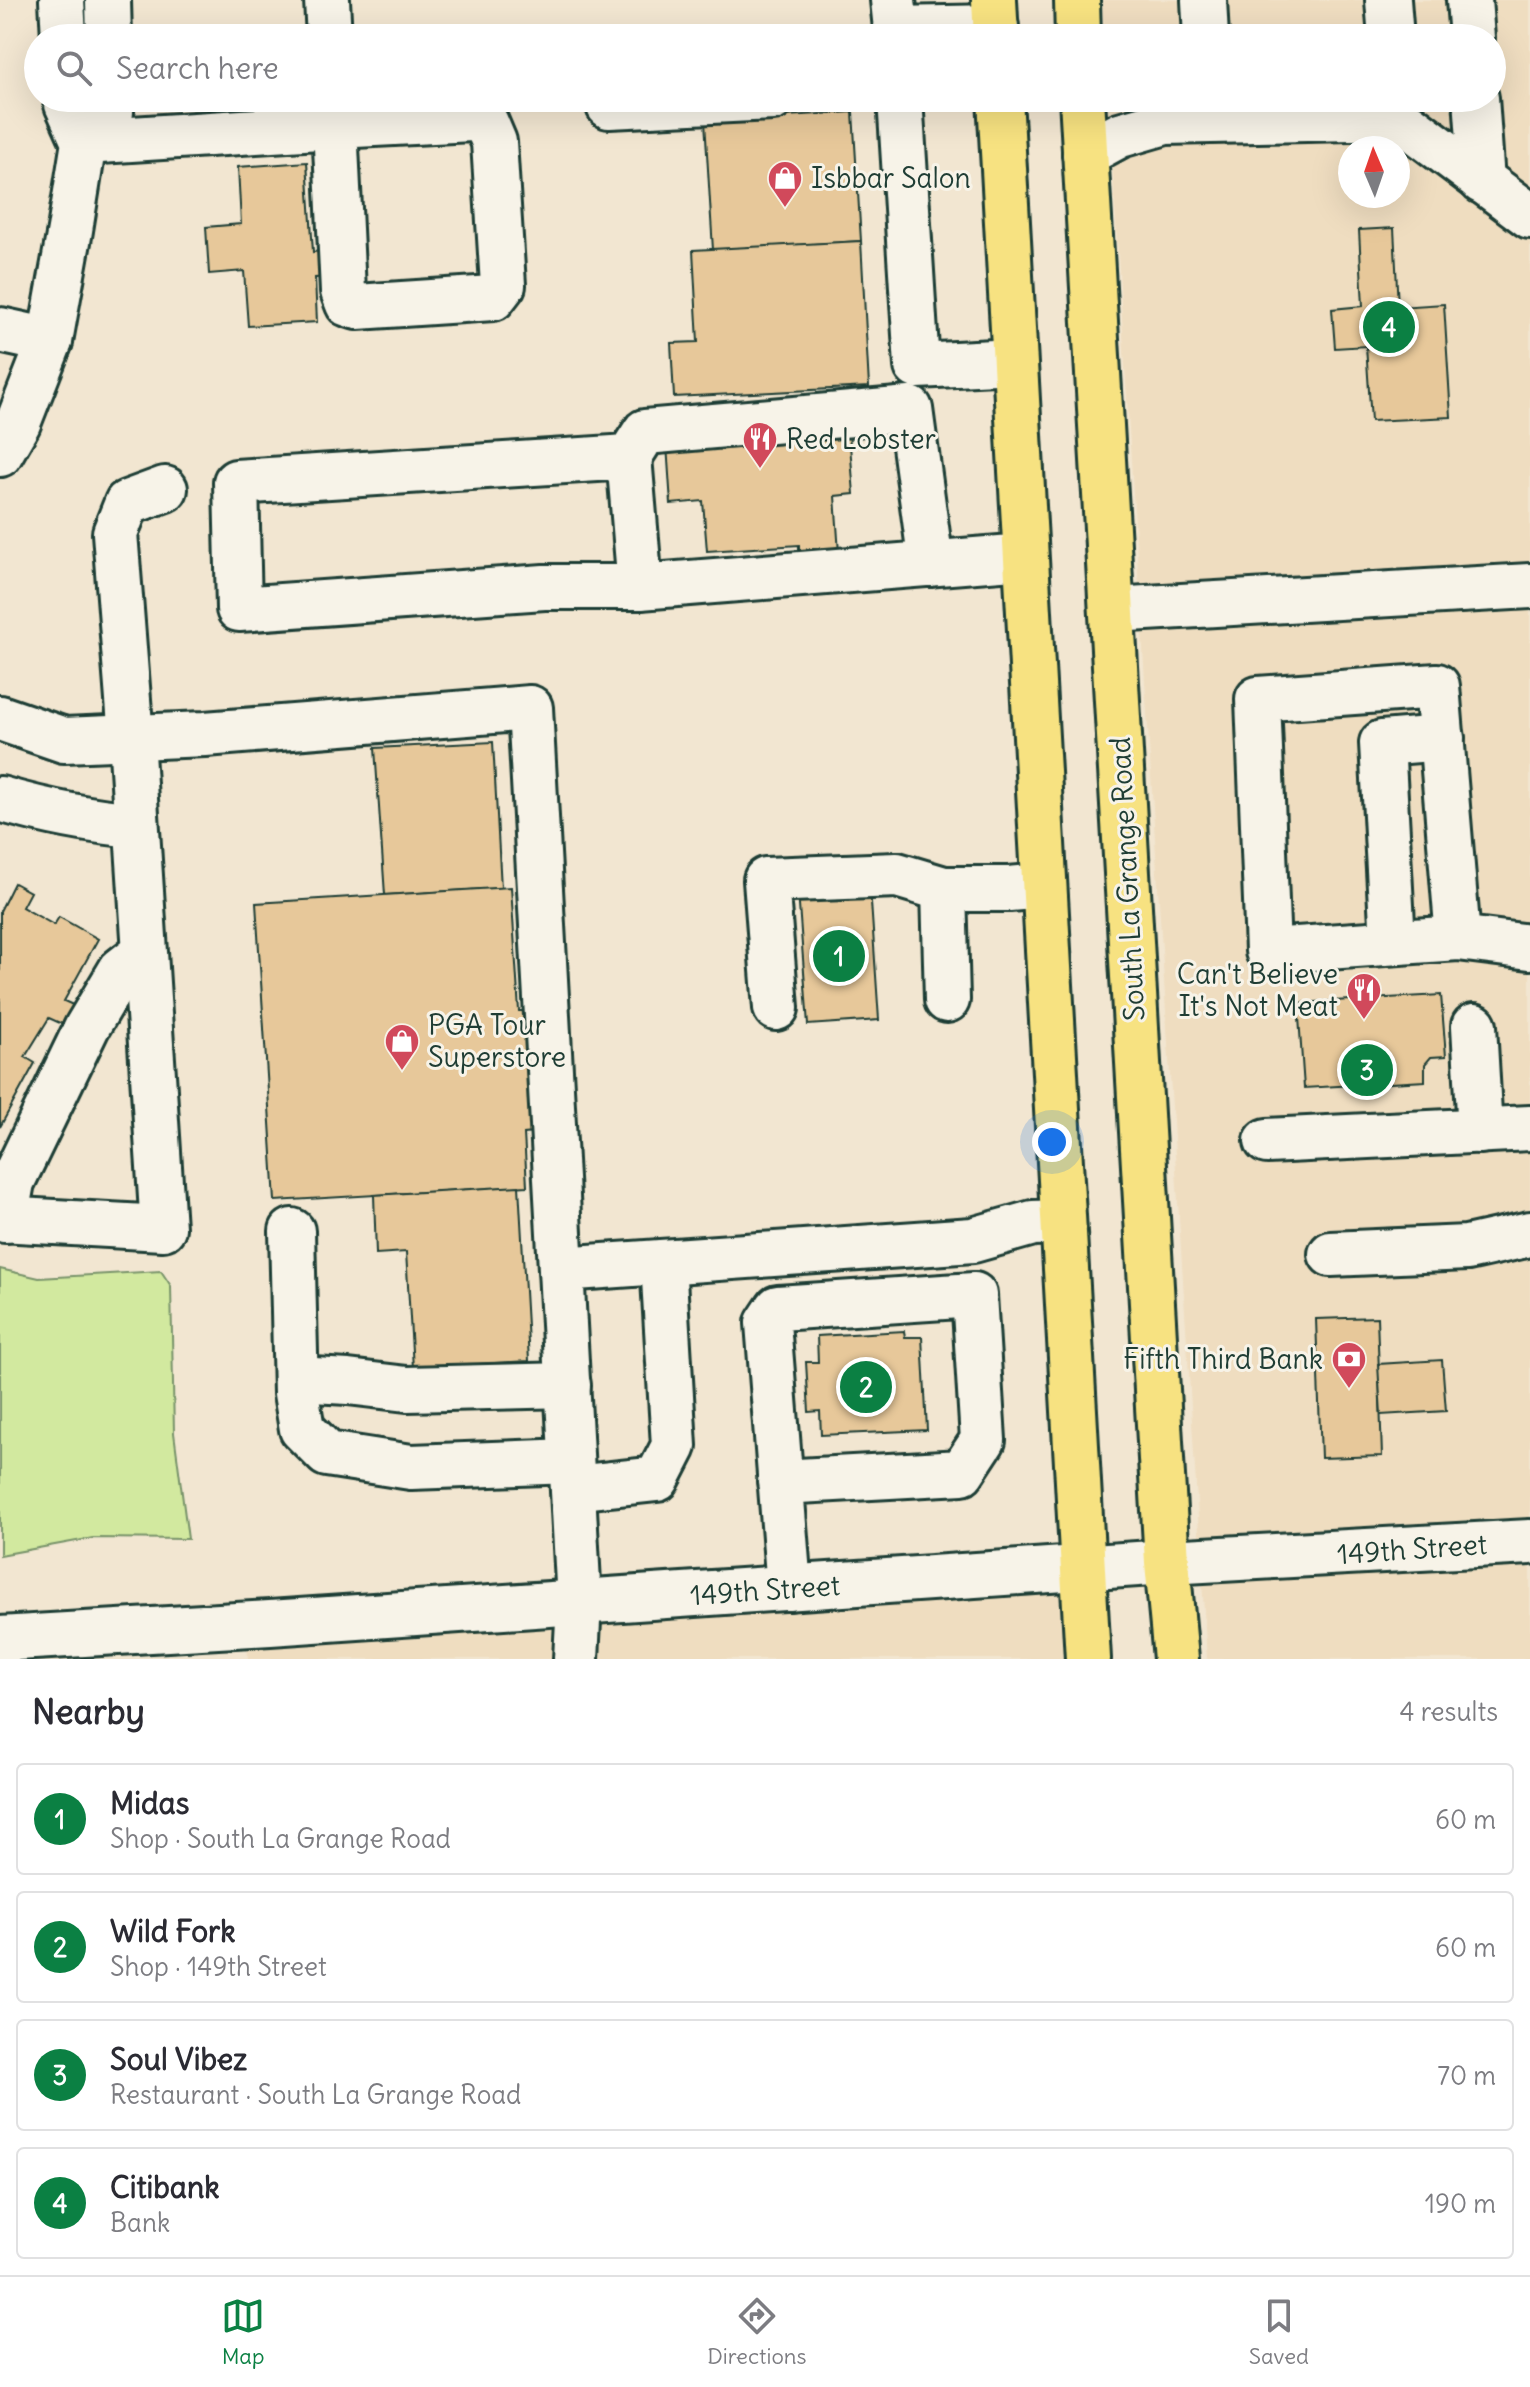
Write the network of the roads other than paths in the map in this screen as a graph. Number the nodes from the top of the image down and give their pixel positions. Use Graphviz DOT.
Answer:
graph roads {
  1 [pos="62,0"];
  2 [pos="108,0"];
  3 [pos="327,0"];
  4 [pos="1077,0"];
  5 [pos="1204,0"];
  6 [pos="1388,0"];
  7 [pos="1469,0"];
  8 [pos="895,22"];
  9 [pos="995,22"];
  10 [pos="63,24"];
  11 [pos="109,24"];
  12 [pos="328,24"];
  13 [pos="1078,24"];
  14 [pos="1205,24"];
  15 [pos="1390,24"];
  16 [pos="1471,24"];
  17 [pos="71,112"];
  18 [pos="111,112"];
  19 [pos="334,112"];
  20 [pos="901,112"];
  21 [pos="1001,112"];
  22 [pos="1083,112"];
  23 [pos="1202,112"];
  24 [pos="1402,112"];
  25 [pos="1477,112"];
  26 [pos="84,142"];
  27 [pos="1085,154"];
  28 [pos="1482,181"];
  29 [pos="1530,216"];
  30 [pos="0,330"];
  31 [pos="50,341"];
  32 [pos="1014,361"];
  33 [pos="0,454"];
  34 [pos="629,457"];
  35 [pos="165,489"];
  36 [pos="1025,556"];
  37 [pos="931,564"];
  38 [pos="1530,586"];
  39 [pos="640,587"];
  40 [pos="1112,610"];
  41 [pos="0,718"];
  42 [pos="131,738"];
  43 [pos="1442,738"];
  44 [pos="0,799"];
  45 [pos="136,825"];
  46 [pos="1043,886"];
  47 [pos="944,889"];
  48 [pos="1458,938"];
  49 [pos="1393,942"];
  50 [pos="1530,947"];
  51 [pos="144,952"];
  52 [pos="947,1000"];
  53 [pos="776,1008"];
  54 [pos="1474,1026"];
  55 [pos="1530,1128"];
  56 [pos="1480,1131"];
  57 [pos="1267,1141"];
  58 [pos="2,1220"];
  59 [pos="1062,1222"];
  60 [pos="292,1231"];
  61 [pos="1530,1234"];
  62 [pos="973,1240"];
  63 [pos="1331,1254"];
  64 [pos="663,1262"];
  65 [pos="561,1269"];
  66 [pos="974,1295"];
  67 [pos="296,1379"];
  68 [pos="568,1385"];
  69 [pos="572,1474"];
  70 [pos="780,1482"];
  71 [pos="1530,1542"];
  72 [pos="1167,1562"];
  73 [pos="1082,1569"];
  74 [pos="789,1588"];
  75 [pos="579,1602"];
  76 [pos="0,1639"];
  77 [pos="272,1641"];
  78 [pos="152,1645"];
  79 [pos="576,1659"];
  80 [pos="1088,1659"];
  81 [pos="1176,1659"];
  1 -- 10 [label="street"];
  2 -- 11 [label="street"];
  3 -- 12 [label="street"];
  4 -- 13 [label="highway"];
  5 -- 14 [label="street"];
  6 -- 15 [label="street"];
  7 -- 16 [label="street"];
  8 -- 9 [label="street"];
  17 -- 26 [label="street"];
  18 -- 26 [label="street"];
  19 -- 19 [label="street"];
  19 -- 26 [label="street"];
  20 -- 32 [label="street"];
  21 -- 32 [label="highway"];
  22 -- 27 [label="highway, South La Grange Road"];
  23 -- 27 [label="street"];
  24 -- 28 [label="street"];
  25 -- 28 [label="street"];
  26 -- 31 [label="street"];
  27 -- 40 [label="highway, South La Grange Road"];
  28 -- 29 [label="street"];
  30 -- 31 [label="street"];
  31 -- 33 [label="street"];
  32 -- 36 [label="highway"];
  34 -- 37 [label="street"];
  34 -- 39 [label="street"];
  34 -- 39 [label="street"];
  35 -- 42 [label="street"];
  36 -- 37 [label="street"];
  36 -- 46 [label="highway"];
  37 -- 39 [label="street"];
  38 -- 40 [label="street"];
  40 -- 72 [label="highway, South La Grange Road"];
  41 -- 42 [label="street"];
  42 -- 45 [label="street"];
  42 -- 65 [label="street"];
  43 -- 48 [label="street"];
  43 -- 49 [label="street"];
  43 -- 49 [label="street"];
  44 -- 45 [label="street"];
  45 -- 51 [label="street"];
  46 -- 47 [label="street"];
  46 -- 59 [label="highway"];
  47 -- 52 [label="street"];
  47 -- 53 [label="street"];
  48 -- 49 [label="street"];
  48 -- 50 [label="street"];
  51 -- 58 [label="street"];
  51 -- 58 [label="street"];
  54 -- 56 [label="street"];
  55 -- 56 [label="street"];
  56 -- 57 [label="street"];
  59 -- 62 [label="street"];
  59 -- 73 [label="highway"];
  60 -- 67 [label="street"];
  61 -- 63 [label="street"];
  62 -- 64 [label="street"];
  62 -- 66 [label="street"];
  64 -- 65 [label="street"];
  64 -- 69 [label="street"];
  65 -- 68 [label="street"];
  66 -- 70 [label="street"];
  66 -- 70 [label="street"];
  67 -- 68 [label="street"];
  67 -- 69 [label="street"];
  68 -- 69 [label="street"];
  69 -- 75 [label="street"];
  70 -- 74 [label="street"];
  71 -- 72 [label="street, 149th Street"];
  72 -- 73 [label="street, 149th Street"];
  72 -- 81 [label="highway, South La Grange Road"];
  73 -- 74 [label="street, 149th Street"];
  73 -- 80 [label="highway"];
  74 -- 75 [label="street, 149th Street"];
  75 -- 77 [label="street, 149th Street"];
  75 -- 79 [label="street"];
  76 -- 78 [label="street, 149th Street"];
  77 -- 78 [label="street, 149th Street"];
}
